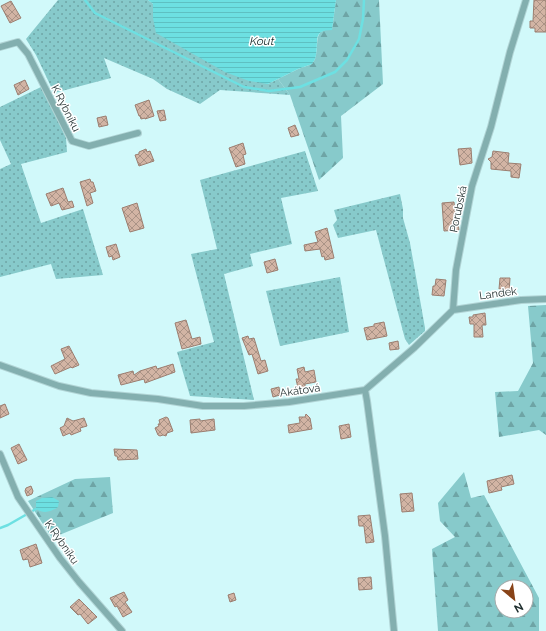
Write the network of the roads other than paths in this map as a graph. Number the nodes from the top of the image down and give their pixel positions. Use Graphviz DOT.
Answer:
graph roads {
  1 [pos="526,0"];
  2 [pos="0,47"];
  3 [pos="138,133"];
  4 [pos="546,299"];
  5 [pos="453,310"];
  6 [pos="0,365"];
  7 [pos="365,390"];
  8 [pos="0,454"];
  9 [pos="122,631"];
  10 [pos="394,631"];
  1 -- 5 [label="street, Porubská"];
  2 -- 3 [label="street, K Rybníku"];
  4 -- 5 [label="street, Landek"];
  5 -- 7 [label="street"];
  6 -- 7 [label="street, Akátová"];
  7 -- 10 [label="street"];
  8 -- 9 [label="street, K Rybníku"];
}
